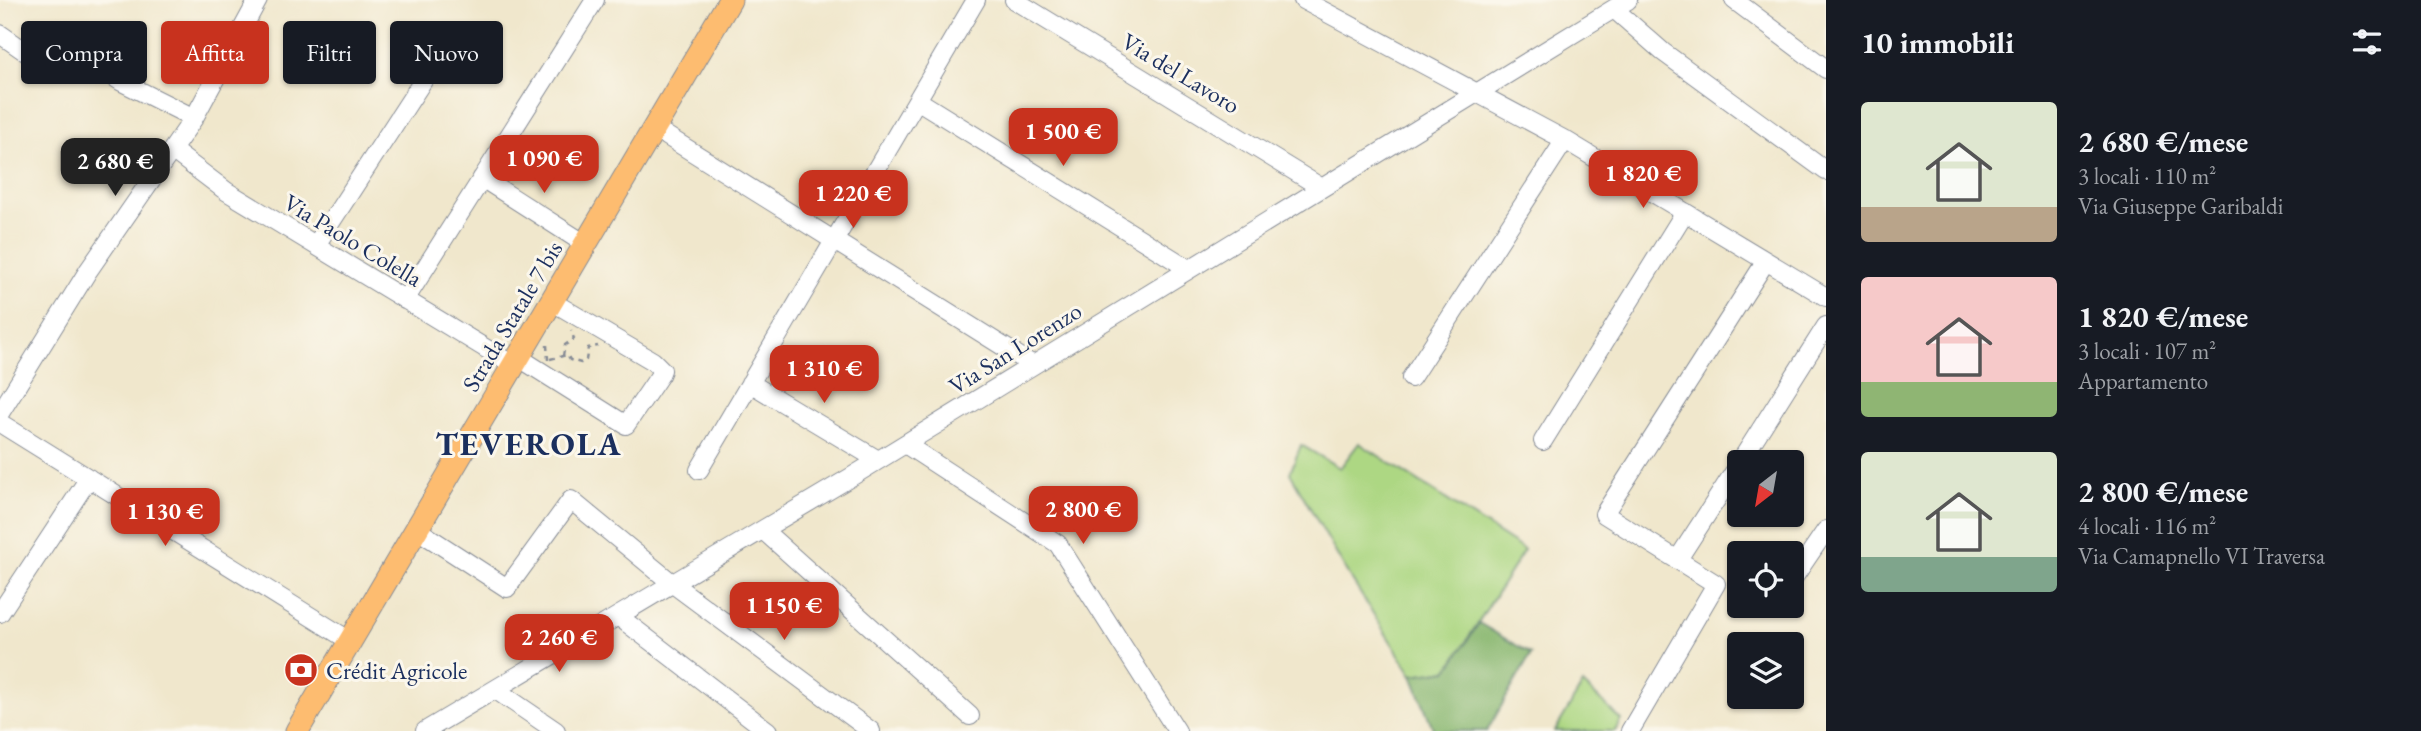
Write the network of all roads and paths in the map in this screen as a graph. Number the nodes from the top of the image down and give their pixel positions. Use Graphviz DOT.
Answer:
graph roads {
  1 [pos="258,0"];
  2 [pos="595,0"];
  3 [pos="730,0"];
  4 [pos="976,0"];
  5 [pos="1014,0"];
  6 [pos="1303,0"];
  7 [pos="1734,0"];
  8 [pos="1621,4"];
  9 [pos="0,34"];
  10 [pos="1826,69"];
  11 [pos="421,84"];
  12 [pos="1475,94"];
  13 [pos="917,100"];
  14 [pos="194,118"];
  15 [pos="654,128"];
  16 [pos="1565,140"];
  17 [pos="172,150"];
  18 [pos="1826,171"];
  19 [pos="482,178"];
  20 [pos="1322,188"];
  21 [pos="1685,212"];
  22 [pos="834,241"];
  23 [pos="585,244"];
  24 [pos="316,245"];
  25 [pos="1766,261"];
  26 [pos="1189,269"];
  27 [pos="1826,297"];
  28 [pos="405,300"];
  29 [pos="551,301"];
  30 [pos="569,322"];
  31 [pos="1826,326"];
  32 [pos="551,338"];
  33 [pos="607,345"];
  34 [pos="563,356"];
  35 [pos="548,360"];
  36 [pos="515,361"];
  37 [pos="1033,365"];
  38 [pos="552,369"];
  39 [pos="1411,378"];
  40 [pos="750,383"];
  41 [pos="0,413"];
  42 [pos="0,423"];
  43 [pos="1543,441"];
  44 [pos="905,444"];
  45 [pos="1748,450"];
  46 [pos="878,460"];
  47 [pos="699,470"];
  48 [pos="89,478"];
  49 [pos="1727,482"];
  50 [pos="416,529"];
  51 [pos="763,530"];
  52 [pos="1826,530"];
  53 [pos="1678,559"];
  54 [pos="1804,562"];
  55 [pos="673,584"];
  56 [pos="0,613"];
  57 [pos="618,617"];
  58 [pos="350,641"];
  59 [pos="496,690"];
  60 [pos="970,716"];
  61 [pos="297,731"];
  62 [pos="425,731"];
  63 [pos="556,731"];
  64 [pos="768,731"];
  65 [pos="871,731"];
  66 [pos="1177,731"];
  67 [pos="1630,731"];
  1 -- 14 [label="street"];
  2 -- 19 [label="street"];
  3 -- 15 [label="main road, Strada Statale 7 bis"];
  4 -- 13 [label="street"];
  5 -- 20 [label="street, Via del Lavoro"];
  6 -- 12 [label="street"];
  7 -- 10 [label="street"];
  8 -- 12 [label="street, Via San Lorenzo"];
  8 -- 18 [label="street"];
  9 -- 14 [label="street"];
  11 -- 24 [label="street"];
  12 -- 16 [label="street"];
  12 -- 20 [label="street, Via San Lorenzo"];
  13 -- 22 [label="street"];
  13 -- 26 [label="street"];
  14 -- 17 [label="street"];
  15 -- 22 [label="street"];
  15 -- 23 [label="main road, Strada Statale 7 bis"];
  16 -- 21 [label="street"];
  16 -- 39 [label="street"];
  17 -- 24 [label="street, Via Paolo Colella"];
  17 -- 41 [label="street"];
  19 -- 23 [label="street"];
  19 -- 28 [label="street"];
  20 -- 26 [label="street, Via San Lorenzo"];
  21 -- 25 [label="street"];
  21 -- 43 [label="street"];
  22 -- 37 [label="street"];
  22 -- 40 [label="street"];
  23 -- 29 [label="main road, Strada Statale 7 bis"];
  24 -- 28 [label="street, Via Paolo Colella"];
  25 -- 27 [label="street"];
  25 -- 53 [label="street"];
  26 -- 37 [label="street, Via San Lorenzo"];
  28 -- 36 [label="street, Via Paolo Colella"];
  29 -- 36 [label="main road, Strada Statale 7 bis"];
  29 -- 36 [label="street, Via Paolo Colella"];
  30 -- 34 [label="path"];
  31 -- 45 [label="street"];
  32 -- 35 [label="path"];
  33 -- 34 [label="path"];
  34 -- 35 [label="path"];
  35 -- 38 [label="path"];
  36 -- 50 [label="main road, Strada Statale 7 bis"];
  37 -- 44 [label="street, Via San Lorenzo"];
  40 -- 46 [label="street"];
  40 -- 47 [label="street"];
  42 -- 48 [label="street"];
  44 -- 46 [label="street, Via San Lorenzo"];
  44 -- 66 [label="street"];
  46 -- 51 [label="street, Via San Lorenzo"];
  48 -- 56 [label="street"];
  48 -- 58 [label="street"];
  49 -- 53 [label="street"];
  50 -- 55 [label="street"];
  50 -- 58 [label="main road, Strada Statale 7 bis"];
  51 -- 55 [label="street, Via San Lorenzo"];
  51 -- 60 [label="street"];
  52 -- 54 [label="street"];
  53 -- 67 [label="street"];
  55 -- 57 [label="street, Via San Lorenzo"];
  55 -- 65 [label="street"];
  57 -- 59 [label="street, Via San Lorenzo"];
  57 -- 64 [label="street"];
  58 -- 61 [label="main road, Strada Statale 7 bis"];
  59 -- 62 [label="street, Via San Lorenzo"];
  59 -- 63 [label="street"];
}
